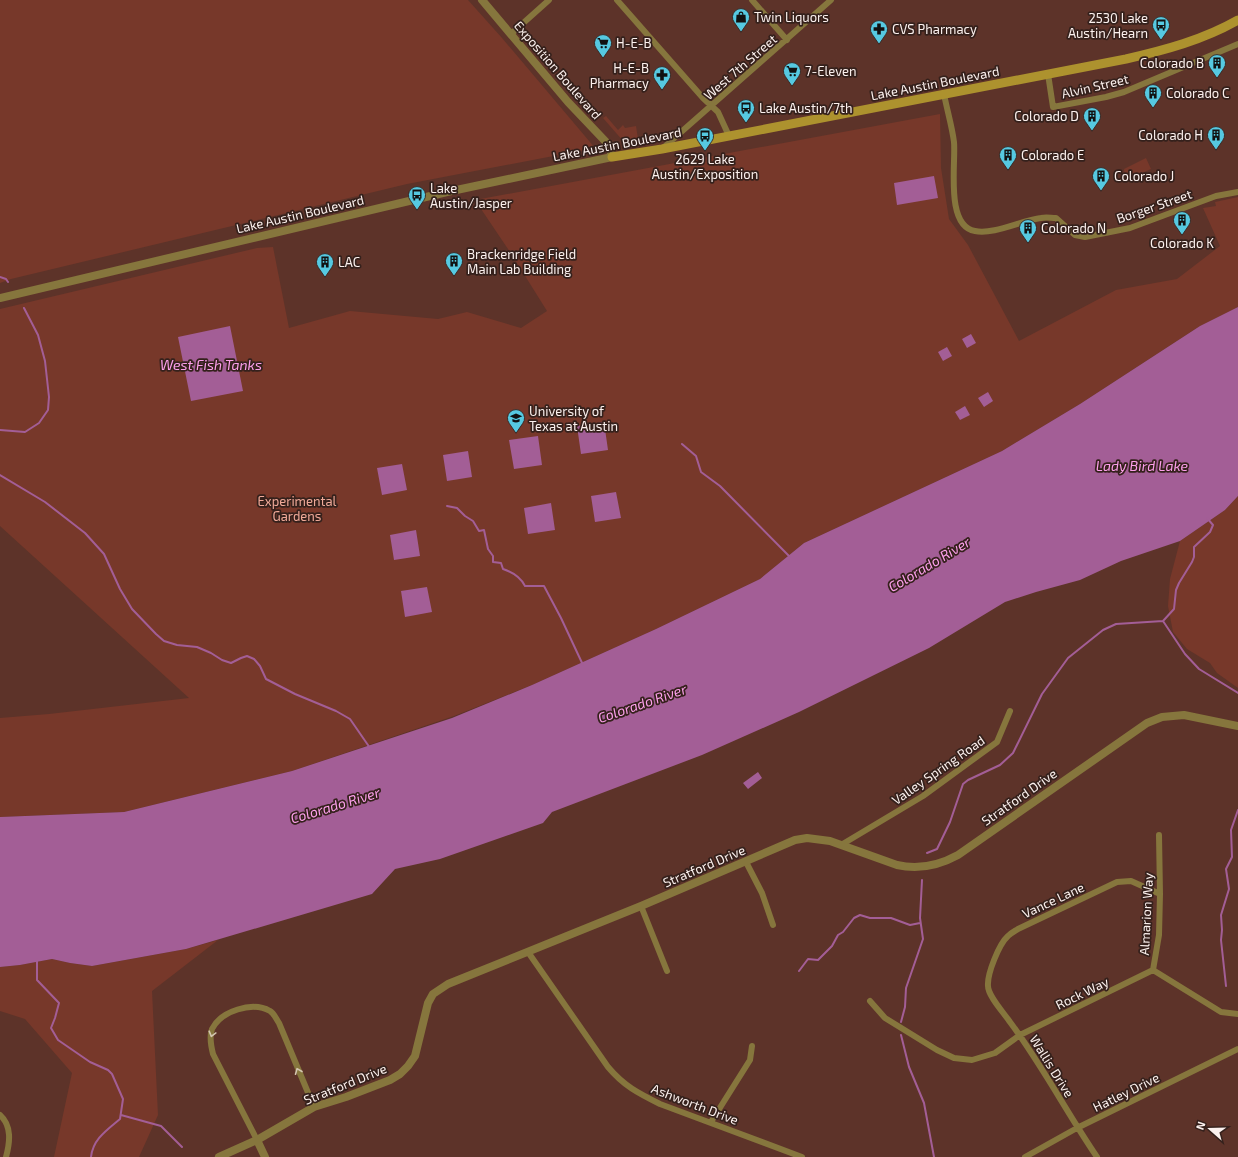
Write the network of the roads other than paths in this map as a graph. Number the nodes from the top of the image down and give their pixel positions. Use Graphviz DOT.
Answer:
graph roads {
  1 [pos="482,0"];
  2 [pos="549,0"];
  3 [pos="617,0"];
  4 [pos="752,0"];
  5 [pos="831,0"];
  6 [pos="1238,20"];
  7 [pos="511,34"];
  8 [pos="787,40"];
  9 [pos="1238,44"];
  10 [pos="1048,74"];
  11 [pos="944,94"];
  12 [pos="711,107"];
  13 [pos="729,136"];
  14 [pos="662,149"];
  15 [pos="612,157"];
  16 [pos="1238,192"];
  17 [pos="0,298"];
  18 [pos="1010,711"];
  19 [pos="1238,726"];
  20 [pos="1160,835"];
  21 [pos="841,844"];
  22 [pos="746,862"];
  23 [pos="1160,894"];
  24 [pos="641,906"];
  25 [pos="773,925"];
  26 [pos="528,952"];
  27 [pos="1153,970"];
  28 [pos="666,971"];
  29 [pos="987,987"];
  30 [pos="870,1001"];
  31 [pos="1238,1014"];
  32 [pos="1020,1035"];
  33 [pos="752,1046"];
  34 [pos="1238,1048"];
  35 [pos="314,1107"];
  36 [pos="0,1115"];
  37 [pos="711,1122"];
  38 [pos="1077,1128"];
  39 [pos="257,1140"];
  40 [pos="6,1157"];
  41 [pos="219,1157"];
  42 [pos="264,1157"];
  43 [pos="802,1157"];
  44 [pos="1025,1157"];
  45 [pos="1097,1157"];
  1 -- 7 [label="street, Exposition Boulevard"];
  2 -- 7 [label="street"];
  3 -- 12 [label="street"];
  4 -- 8 [label="street"];
  5 -- 8 [label="street, West 7th Street"];
  6 -- 10 [label="main road, Lake Austin Boulevard"];
  7 -- 15 [label="street, Exposition Boulevard"];
  8 -- 12 [label="street, West 7th Street"];
  9 -- 10 [label="street, Alvin Street"];
  10 -- 11 [label="main road, Lake Austin Boulevard"];
  11 -- 13 [label="main road, Lake Austin Boulevard"];
  11 -- 16 [label="street, Borger Street"];
  12 -- 13 [label="street"];
  12 -- 14 [label="street, West 7th Street"];
  13 -- 14 [label="main road, Lake Austin Boulevard"];
  14 -- 15 [label="main road, Lake Austin Boulevard"];
  15 -- 17 [label="street, Lake Austin Boulevard"];
  18 -- 21 [label="street, Valley Spring Road"];
  19 -- 21 [label="street, Stratford Drive"];
  20 -- 23 [label="street, Almarion Way"];
  21 -- 22 [label="street, Stratford Drive"];
  22 -- 24 [label="street, Stratford Drive"];
  22 -- 25 [label="street"];
  23 -- 27 [label="street, Almarion Way"];
  23 -- 29 [label="street, Vance Lane"];
  24 -- 26 [label="street, Stratford Drive"];
  24 -- 28 [label="street"];
  26 -- 35 [label="street, Stratford Drive"];
  26 -- 37 [label="street, Ashworth Drive"];
  27 -- 31 [label="street, Almarion Way"];
  27 -- 32 [label="street, Rock Way"];
  29 -- 32 [label="street, Wallis Drive"];
  30 -- 32 [label="street, Rock Way"];
  32 -- 38 [label="street, Wallis Drive"];
  33 -- 37 [label="street"];
  34 -- 38 [label="street, Hatley Drive"];
  35 -- 39 [label="street, Stratford Drive"];
  35 -- 39 [label="street, one-way"];
  36 -- 40 [label="street"];
  37 -- 43 [label="street, Ashworth Drive"];
  38 -- 44 [label="street, Hatley Drive"];
  38 -- 45 [label="street, Wallis Drive"];
  39 -- 41 [label="street, Stratford Drive"];
  39 -- 42 [label="street"];
}
